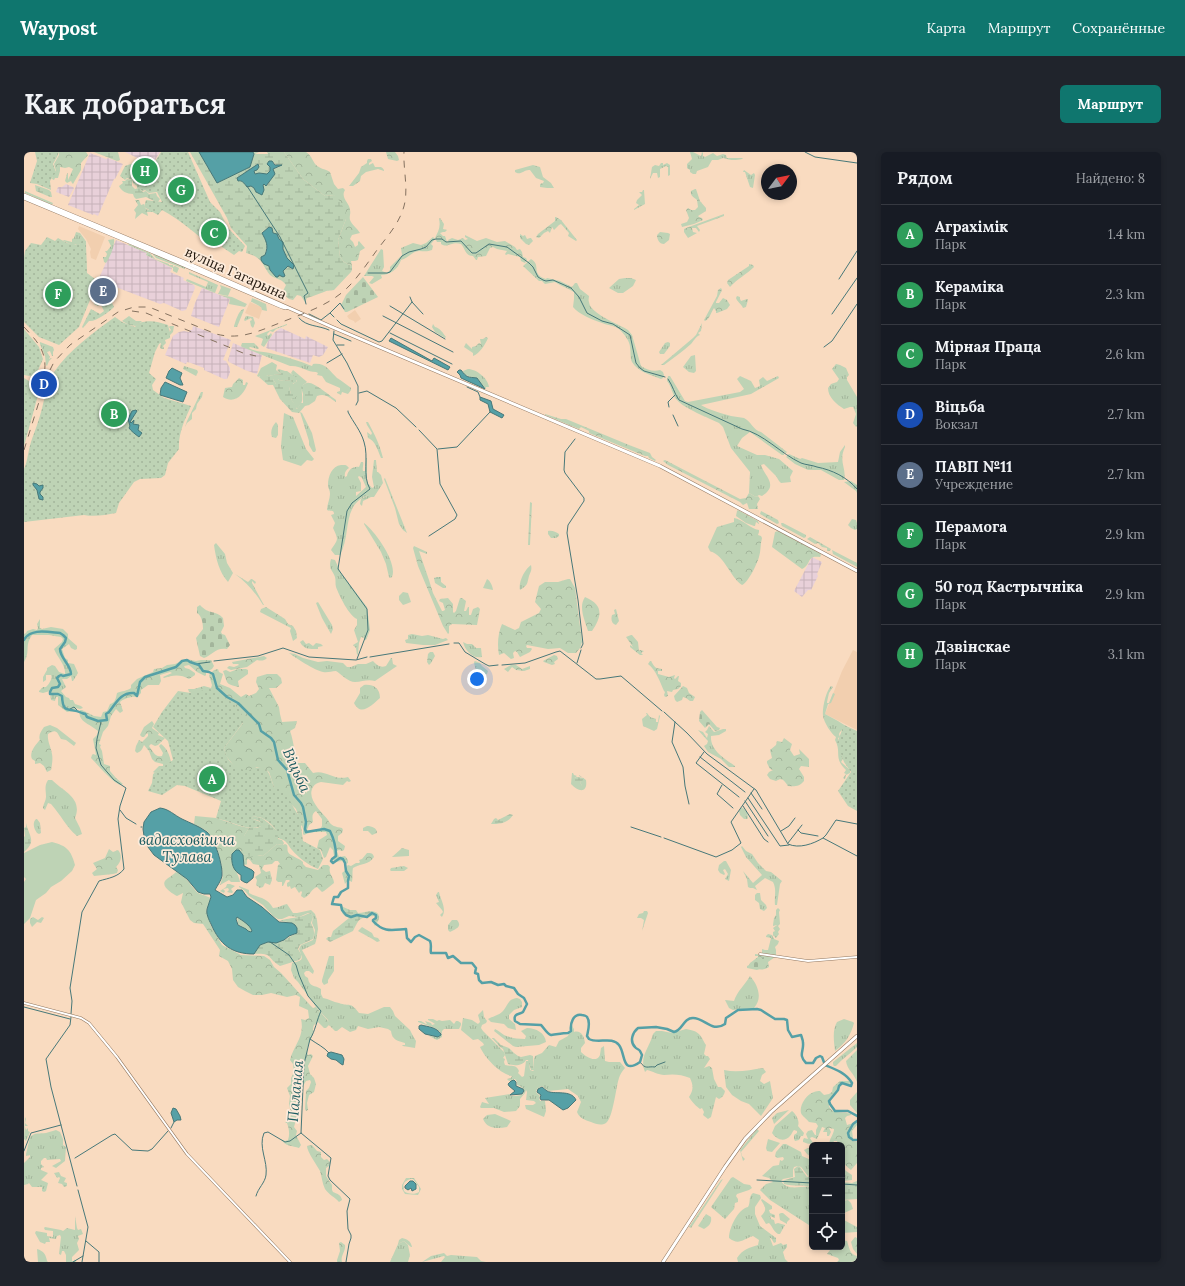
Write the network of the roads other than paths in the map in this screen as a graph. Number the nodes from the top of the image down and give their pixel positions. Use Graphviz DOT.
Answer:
graph roads {
  1 [pos="24,195"];
  2 [pos="24,198"];
  3 [pos="40,203"];
  4 [pos="857,571"];
  5 [pos="760,954"];
  6 [pos="857,957"];
  7 [pos="24,1003"];
  8 [pos="857,1036"];
  9 [pos="290,1262"];
  10 [pos="663,1262"];
  1 -- 3 [label="main road, вуліца Гагарына"];
  2 -- 3 [label="main road, вуліца Гагарына"];
  3 -- 4 [label="main road, вуліца Гагарына"];
  5 -- 6 [label="street"];
  7 -- 9 [label="street"];
  8 -- 10 [label="main road"];
}
